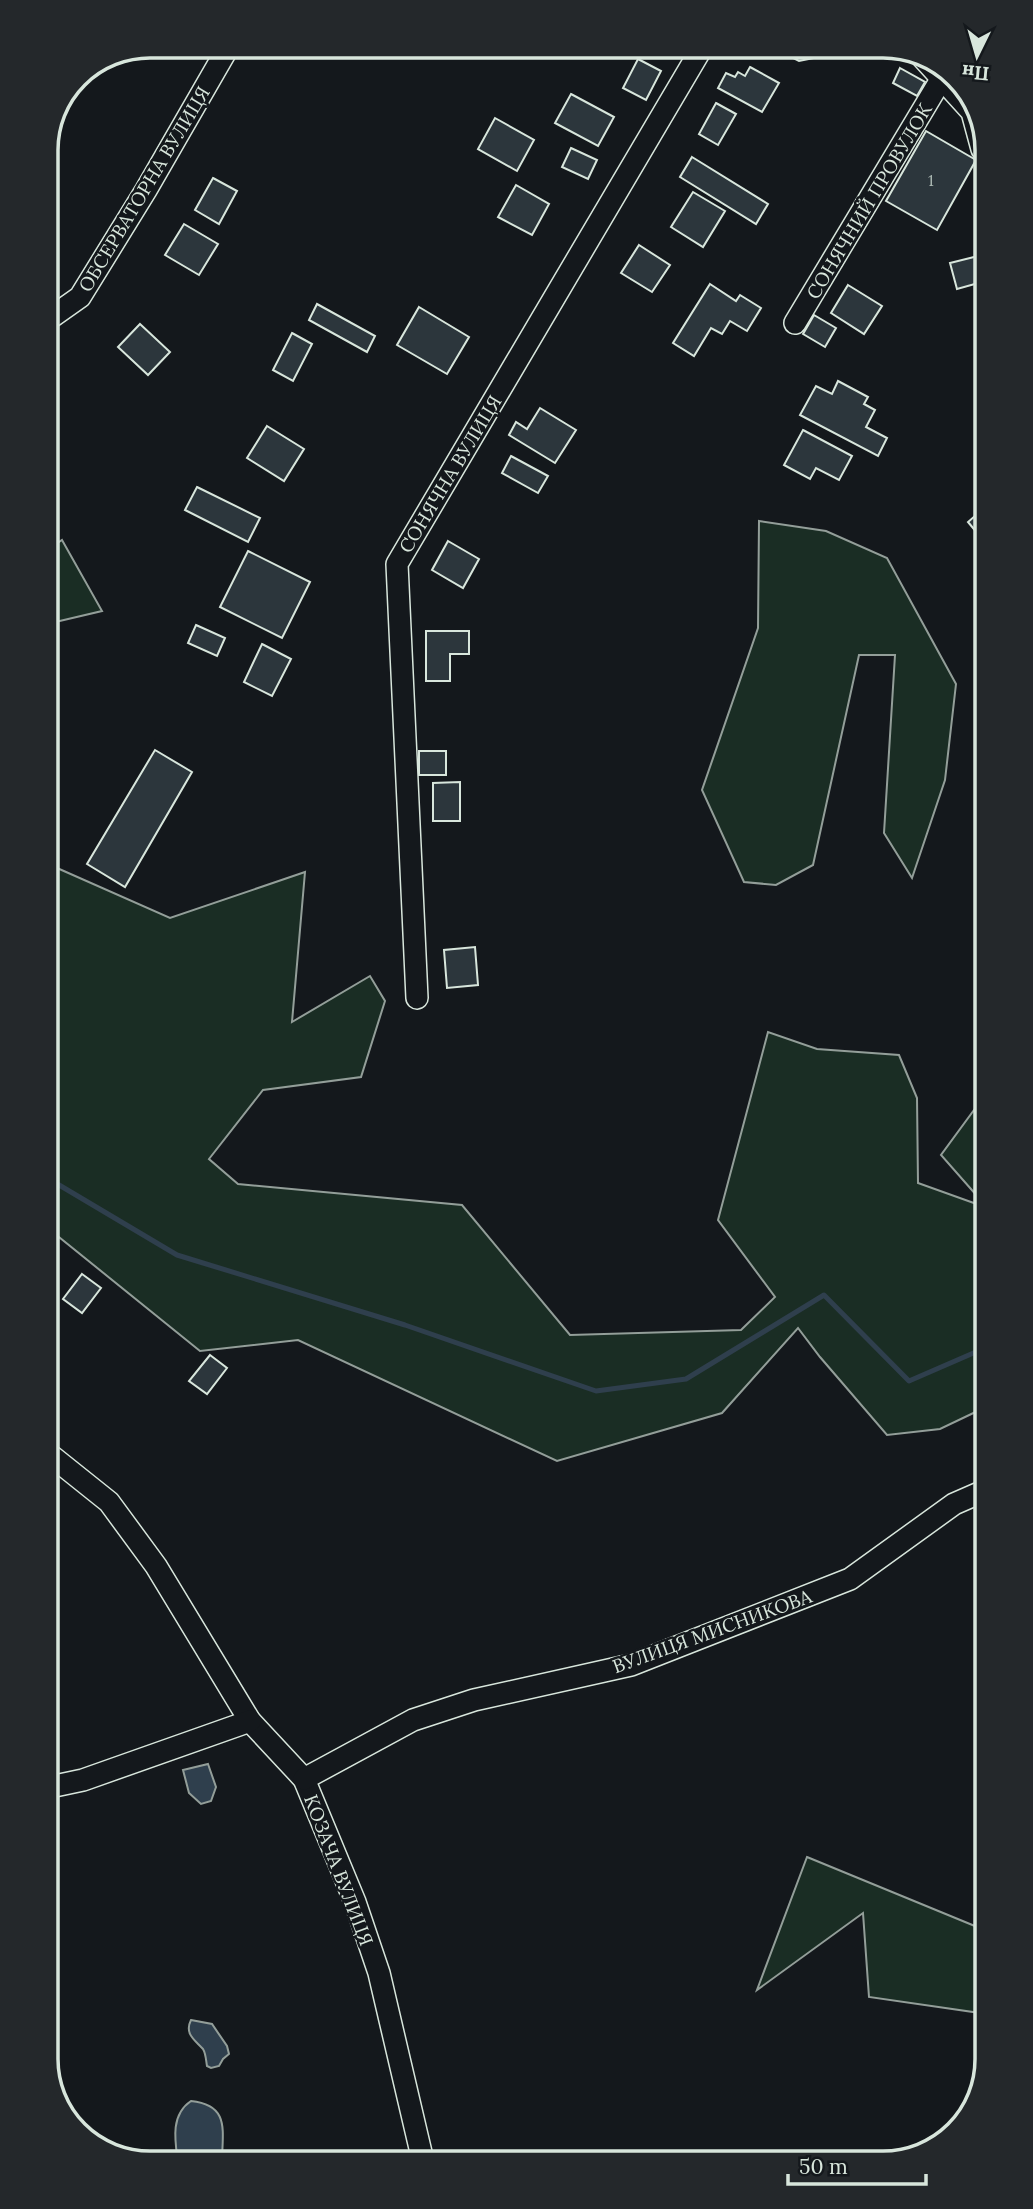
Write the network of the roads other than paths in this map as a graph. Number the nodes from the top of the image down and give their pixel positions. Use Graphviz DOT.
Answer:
graph roads {
  1 [pos="222,58"];
  2 [pos="696,58"];
  3 [pos="941,79"];
  4 [pos="58,313"];
  5 [pos="795,323"];
  6 [pos="417,998"];
  7 [pos="58,1461"];
  8 [pos="975,1495"];
  9 [pos="250,1721"];
  10 [pos="304,1779"];
  11 [pos="58,1785"];
  12 [pos="421,2151"];
  1 -- 4 [label="street, ОБСЕРВАТОРНА ВУЛИЦЯ"];
  2 -- 6 [label="street, СОНЯЧНА ВУЛИЦЯ"];
  3 -- 5 [label="street, СОНЯЧНИЙ ПРОВУЛОК"];
  7 -- 9 [label="street, КОЗАЧА ВУЛИЦЯ"];
  8 -- 10 [label="street, ВУЛИЦЯ МИСНИКОВА"];
  9 -- 10 [label="street, КОЗАЧА ВУЛИЦЯ"];
  9 -- 11 [label="street"];
  10 -- 12 [label="street, КОЗАЧА ВУЛИЦЯ"];
}
